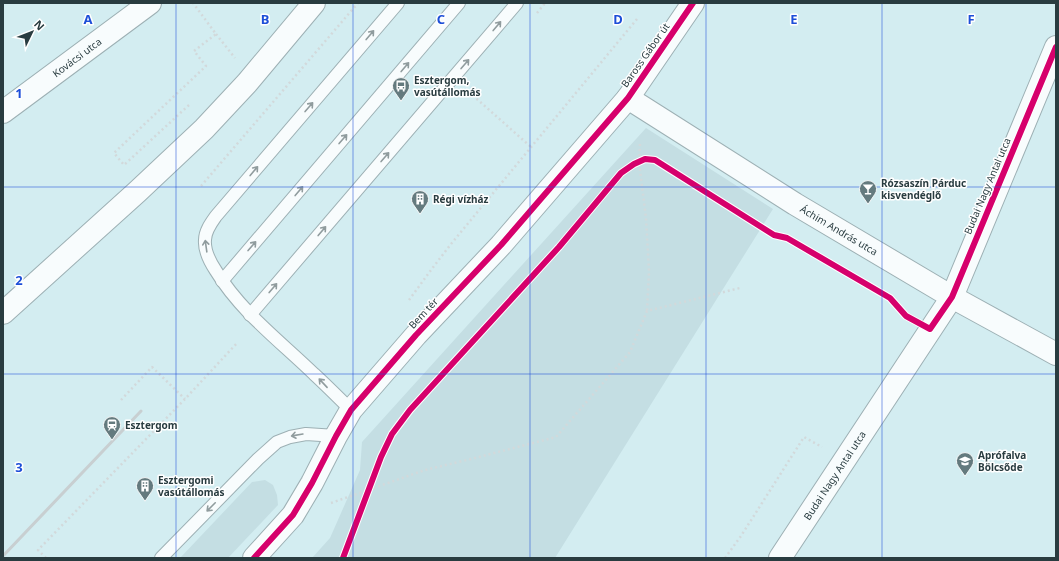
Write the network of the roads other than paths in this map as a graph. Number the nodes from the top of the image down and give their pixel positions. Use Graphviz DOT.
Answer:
graph roads {
  1 [pos="150,3"];
  2 [pos="314,3"];
  3 [pos="398,3"];
  4 [pos="459,3"];
  5 [pos="517,3"];
  6 [pos="693,3"];
  7 [pos="1056,47"];
  8 [pos="628,98"];
  9 [pos="3,112"];
  10 [pos="222,281"];
  11 [pos="952,297"];
  12 [pos="3,313"];
  13 [pos="250,315"];
  14 [pos="1056,354"];
  15 [pos="351,410"];
  16 [pos="336,436"];
  17 [pos="161,558"];
  18 [pos="254,558"];
  19 [pos="780,558"];
  1 -- 9 [label="street, Kovácsi utca"];
  2 -- 12 [label="street"];
  10 -- 3 [label="lane, one-way"];
  10 -- 4 [label="lane, one-way"];
  13 -- 5 [label="lane, one-way"];
  6 -- 8 [label="street, Baross Gábor út"];
  7 -- 11 [label="street, Budai Nagy Antal utca"];
  8 -- 11 [label="street, Áchim András utca"];
  8 -- 15 [label="street, Bem tér"];
  10 -- 13 [label="lane"];
  11 -- 14 [label="street, Áchim András utca"];
  11 -- 19 [label="street, Budai Nagy Antal utca"];
  15 -- 13 [label="lane, one-way"];
  15 -- 16 [label="street, Bem tér"];
  16 -- 17 [label="lane, one-way"];
  16 -- 18 [label="street, Bem tér"];
}
